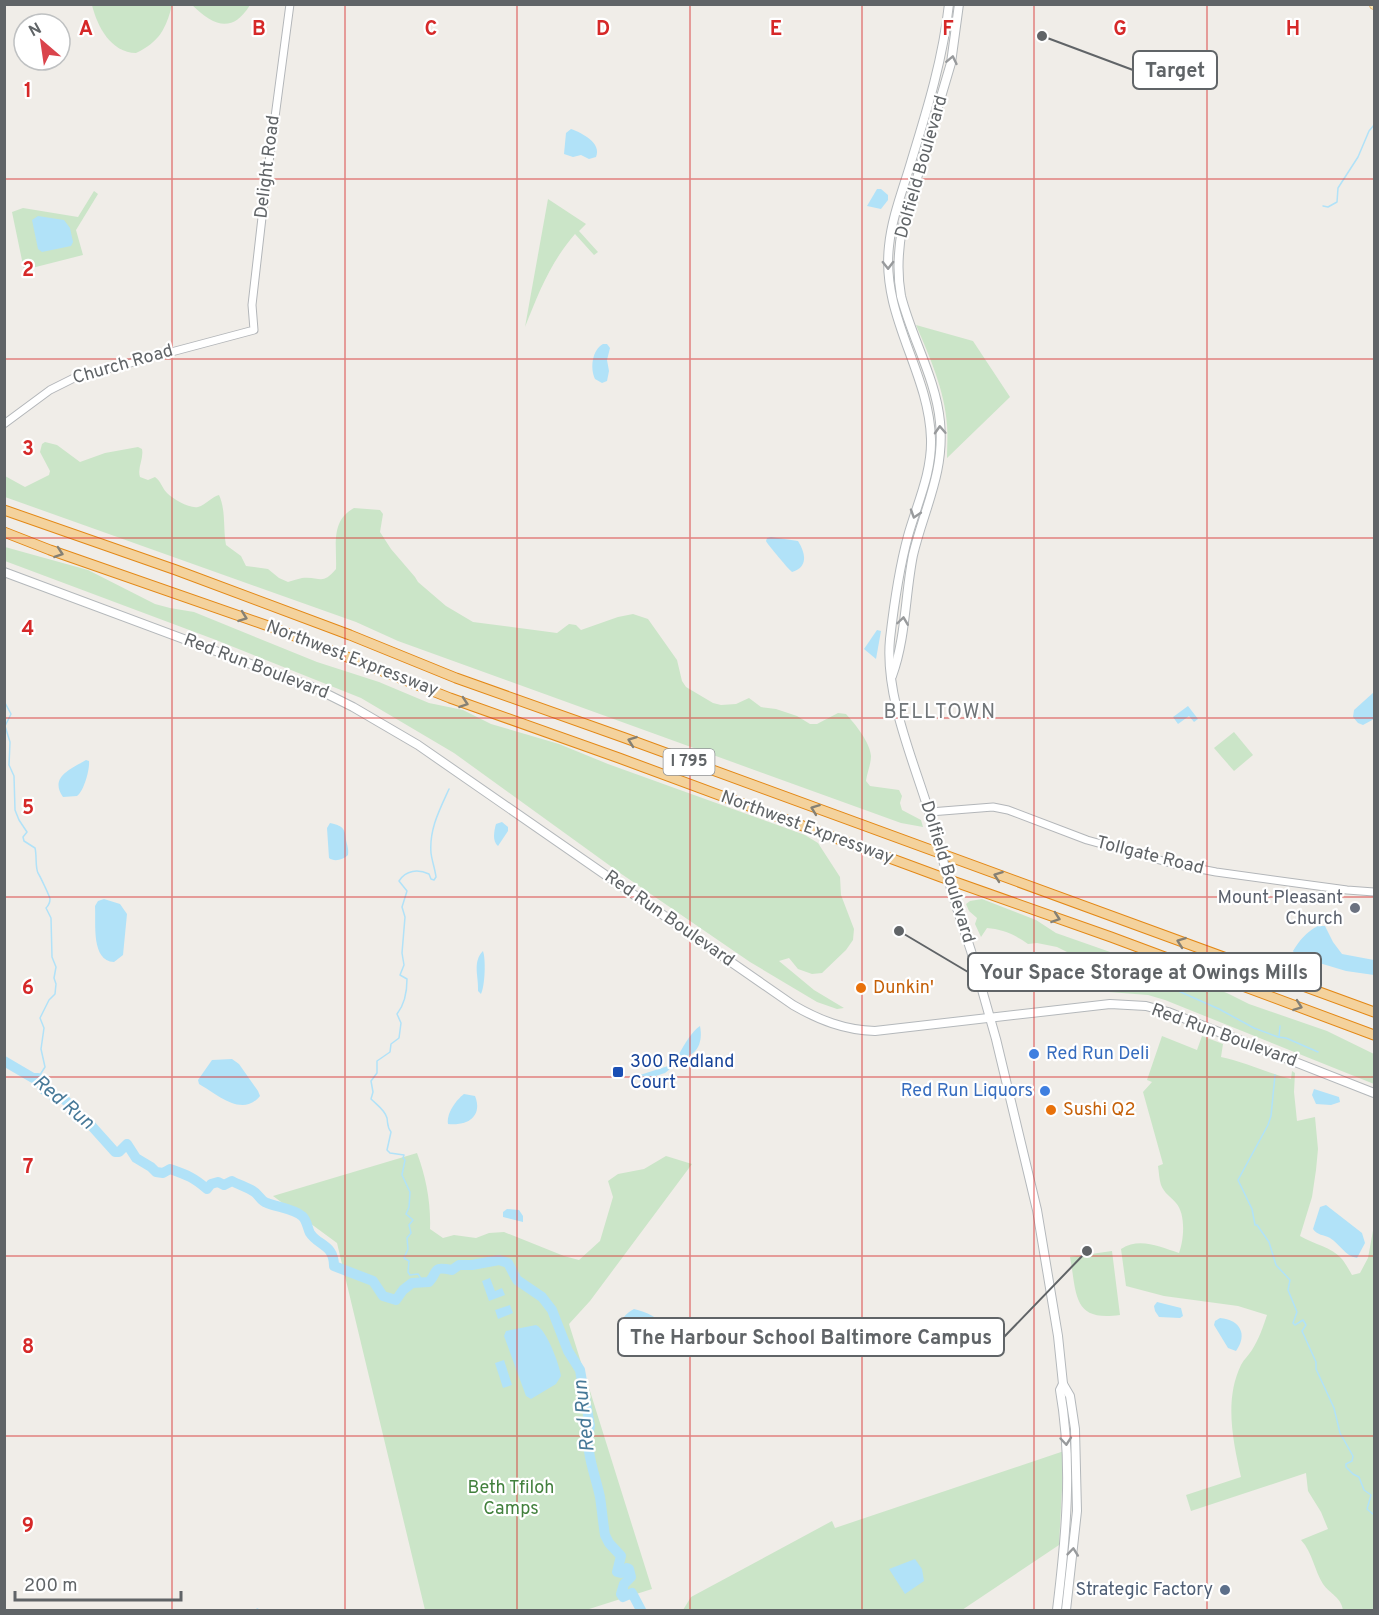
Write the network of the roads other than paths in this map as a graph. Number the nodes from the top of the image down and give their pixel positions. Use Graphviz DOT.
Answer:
graph roads {
  1 [pos="290,4"];
  2 [pos="949,4"];
  3 [pos="959,4"];
  4 [pos="254,330"];
  5 [pos="4,424"];
  6 [pos="4,510"];
  7 [pos="4,532"];
  8 [pos="4,572"];
  9 [pos="892,678"];
  10 [pos="930,812"];
  11 [pos="1374,892"];
  12 [pos="1374,1012"];
  13 [pos="989,1019"];
  14 [pos="1374,1035"];
  15 [pos="1374,1093"];
  16 [pos="1063,1384"];
  17 [pos="1057,1611"];
  18 [pos="1066,1611"];
  1 -- 4 [label="street, Delight Road"];
  2 -- 9 [label="main road, Dolfield Boulevard, one-way"];
  9 -- 3 [label="main road, Dolfield Boulevard, one-way"];
  4 -- 5 [label="street, Church Road"];
  12 -- 6 [label="highway, Northwest Expressway / I 795, one-way"];
  7 -- 14 [label="highway, Northwest Expressway / I 795, one-way"];
  8 -- 13 [label="main road, Red Run Boulevard"];
  9 -- 10 [label="main road, Dolfield Boulevard"];
  10 -- 11 [label="street, Tollgate Road"];
  10 -- 13 [label="main road, Dolfield Boulevard, bridge"];
  13 -- 15 [label="main road, Red Run Boulevard"];
  13 -- 16 [label="main road, Dolfield Boulevard"];
  16 -- 17 [label="main road, Dolfield Boulevard, one-way"];
  18 -- 16 [label="main road, Dolfield Boulevard, one-way"];
}
